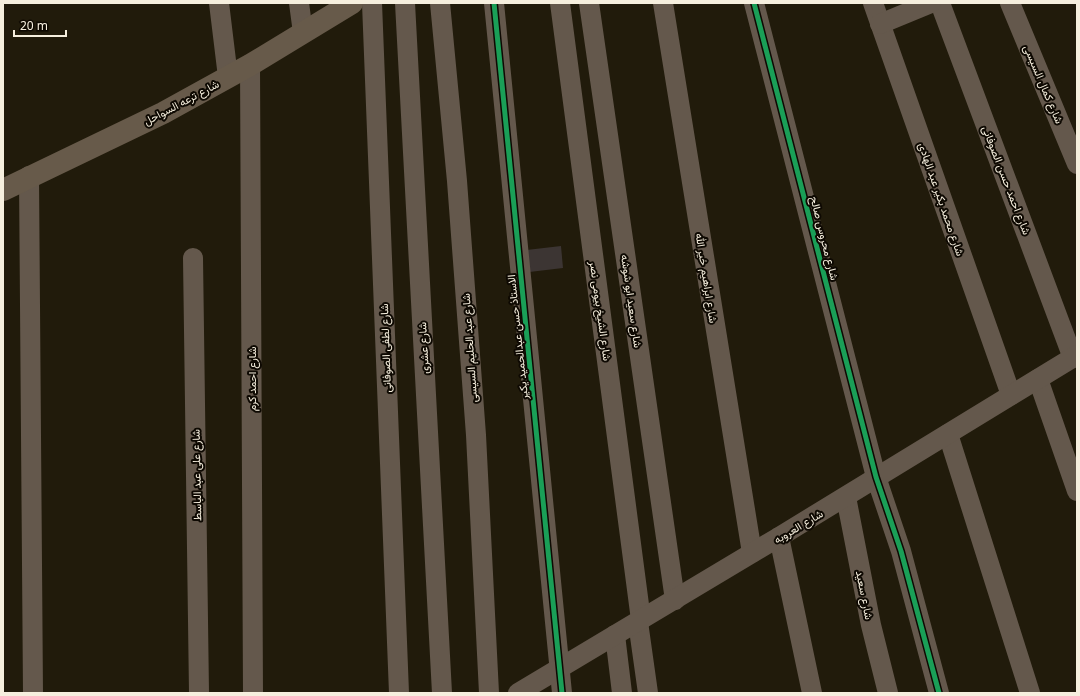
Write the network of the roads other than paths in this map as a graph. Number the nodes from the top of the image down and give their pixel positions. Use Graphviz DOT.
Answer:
graph roads {
  1 [pos="219,3"];
  2 [pos="299,3"];
  3 [pos="352,3"];
  4 [pos="372,3"];
  5 [pos="405,3"];
  6 [pos="440,3"];
  7 [pos="494,3"];
  8 [pos="560,3"];
  9 [pos="589,3"];
  10 [pos="662,3"];
  11 [pos="754,3"];
  12 [pos="873,3"];
  13 [pos="931,3"];
  14 [pos="940,3"];
  15 [pos="1010,3"];
  16 [pos="880,24"];
  17 [pos="303,32"];
  18 [pos="250,65"];
  19 [pos="228,77"];
  20 [pos="1077,164"];
  21 [pos="29,176"];
  22 [pos="3,190"];
  23 [pos="193,258"];
  24 [pos="1075,357"];
  25 [pos="1038,379"];
  26 [pos="1011,395"];
  27 [pos="948,434"];
  28 [pos="876,477"];
  29 [pos="1077,492"];
  30 [pos="846,497"];
  31 [pos="779,537"];
  32 [pos="752,553"];
  33 [pos="675,600"];
  34 [pos="640,620"];
  35 [pos="615,635"];
  36 [pos="560,668"];
  37 [pos="33,693"];
  38 [pos="199,693"];
  39 [pos="252,693"];
  40 [pos="399,693"];
  41 [pos="442,693"];
  42 [pos="489,693"];
  43 [pos="518,693"];
  44 [pos="562,693"];
  45 [pos="622,693"];
  46 [pos="648,693"];
  47 [pos="812,693"];
  48 [pos="888,693"];
  49 [pos="939,693"];
  50 [pos="1030,693"];
  1 -- 19 [label="street"];
  2 -- 17 [label="street"];
  3 -- 17 [label="main road, شارع ترعه السواحل"];
  4 -- 40 [label="street, شارع لطفى الصوفانى"];
  5 -- 41 [label="street, شارع عشرى"];
  6 -- 42 [label="street, شارع عبد الحليم السيسى"];
  7 -- 36 [label="street, الاستاذ حسن عبدالحميد يكير"];
  8 -- 34 [label="street, شارع الشيخ بيومى نصر"];
  9 -- 33 [label="street, شارع سعيد ابو شوشه"];
  10 -- 32 [label="street, شارع ابراهيم خير الله"];
  11 -- 28 [label="street, شارع محروس صالح"];
  12 -- 16 [label="street, شارع محمد بكير عبد الهادى"];
  13 -- 16 [label="street"];
  14 -- 24 [label="street, شارع احمد حسن الصوفانى"];
  15 -- 20 [label="street, شارع كمال السيسى"];
  16 -- 26 [label="street, شارع محمد بكير عبد الهادى"];
  17 -- 18 [label="main road, شارع ترعه السواحل"];
  18 -- 19 [label="main road, شارع ترعه السواحل"];
  18 -- 39 [label="street, شارع احمد كرم"];
  19 -- 21 [label="main road, شارع ترعه السواحل"];
  21 -- 22 [label="main road, شارع ترعه السواحل"];
  21 -- 37 [label="street"];
  23 -- 38 [label="street, شارع على عبد الباسط"];
  24 -- 25 [label="street, شارع العروبه"];
  25 -- 26 [label="street, شارع العروبه"];
  25 -- 29 [label="street"];
  26 -- 27 [label="street, شارع العروبه"];
  27 -- 28 [label="street, شارع العروبه"];
  27 -- 50 [label="street"];
  28 -- 30 [label="street, شارع العروبه"];
  28 -- 49 [label="street, شارع محروس صالح"];
  30 -- 31 [label="street, شارع العروبه"];
  30 -- 48 [label="street, شارع سعيد"];
  31 -- 32 [label="street, شارع العروبه"];
  31 -- 47 [label="street"];
  32 -- 33 [label="street, شارع العروبه"];
  33 -- 34 [label="street, شارع العروبه"];
  34 -- 35 [label="street, شارع العروبه"];
  34 -- 46 [label="street, شارع الشيخ بيومى نصر"];
  35 -- 36 [label="street, شارع العروبه"];
  35 -- 45 [label="street"];
  36 -- 43 [label="street, شارع العروبه"];
  36 -- 44 [label="street, الاستاذ حسن عبدالحميد يكير"];
}
